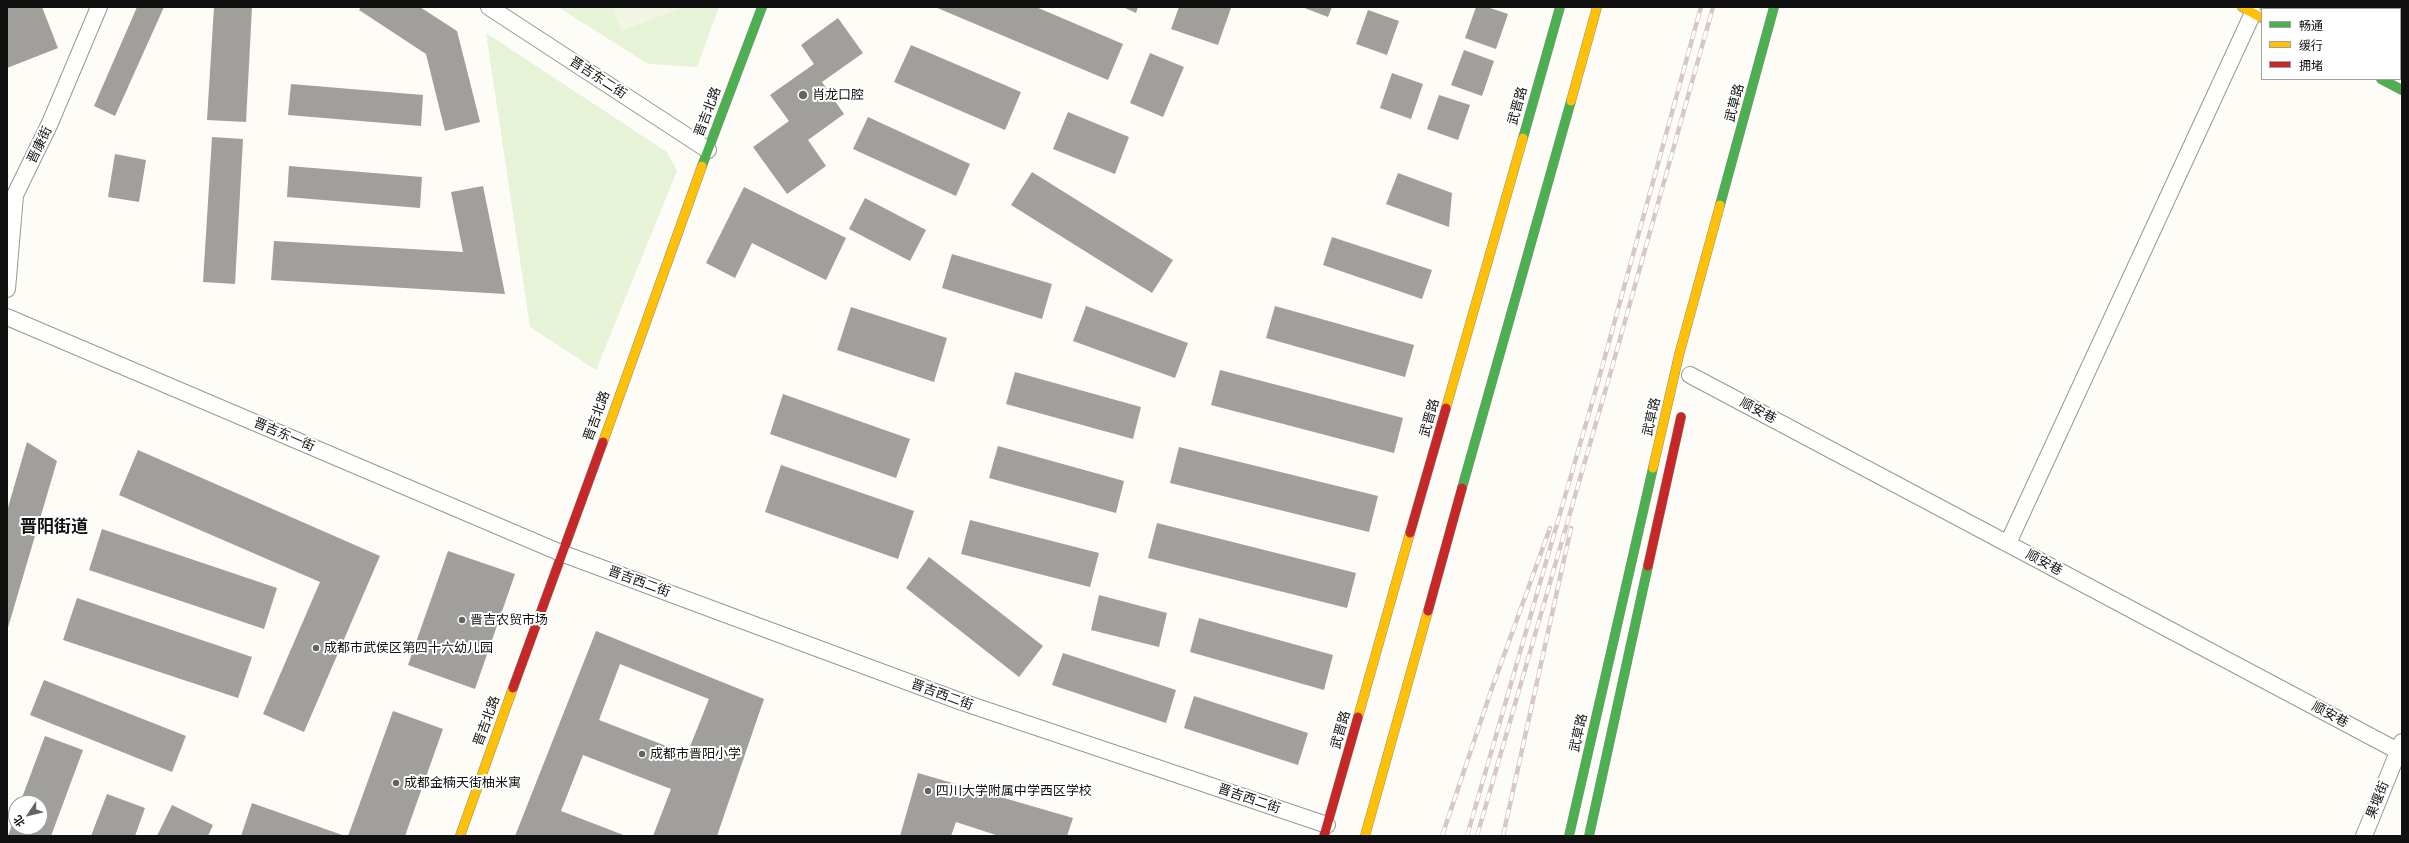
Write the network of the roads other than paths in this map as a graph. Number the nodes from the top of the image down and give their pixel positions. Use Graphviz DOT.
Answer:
graph roads {
  1 [pos="99,7"];
  2 [pos="489,7"];
  3 [pos="762,7"];
  4 [pos="1560,7"];
  5 [pos="1597,7"];
  6 [pos="1774,7"];
  7 [pos="2252,12"];
  8 [pos="2385,80"];
  9 [pos="2388,80"];
  10 [pos="2402,83"];
  11 [pos="2402,90"];
  12 [pos="708,150"];
  13 [pos="7,289"];
  14 [pos="7,317"];
  15 [pos="1690,375"];
  16 [pos="1683,406"];
  17 [pos="2008,543"];
  18 [pos="561,553"];
  19 [pos="2400,746"];
  20 [pos="1326,831"];
  21 [pos="460,836"];
  22 [pos="1365,836"];
  23 [pos="1569,836"];
  24 [pos="1589,836"];
  25 [pos="2364,836"];
  1 -- 13 [label="street, 晋康街"];
  2 -- 12 [label="street, 晋吉东二街"];
  3 -- 12 [label="street, 晋吉北路"];
  4 -- 20 [label="street, 武晋路"];
  5 -- 22 [label="street"];
  6 -- 23 [label="street, 武草路"];
  7 -- 17 [label="street"];
  8 -- 11 [label="street"];
  9 -- 10 [label="street"];
  12 -- 18 [label="street, 晋吉北路"];
  14 -- 18 [label="street, 晋吉东一街"];
  15 -- 17 [label="street, 顺安巷"];
  16 -- 24 [label="street"];
  17 -- 19 [label="street, 顺安巷"];
  18 -- 20 [label="street, 晋吉西二街"];
  18 -- 21 [label="street, 晋吉北路"];
  19 -- 25 [label="street, 果堰街"];
}
